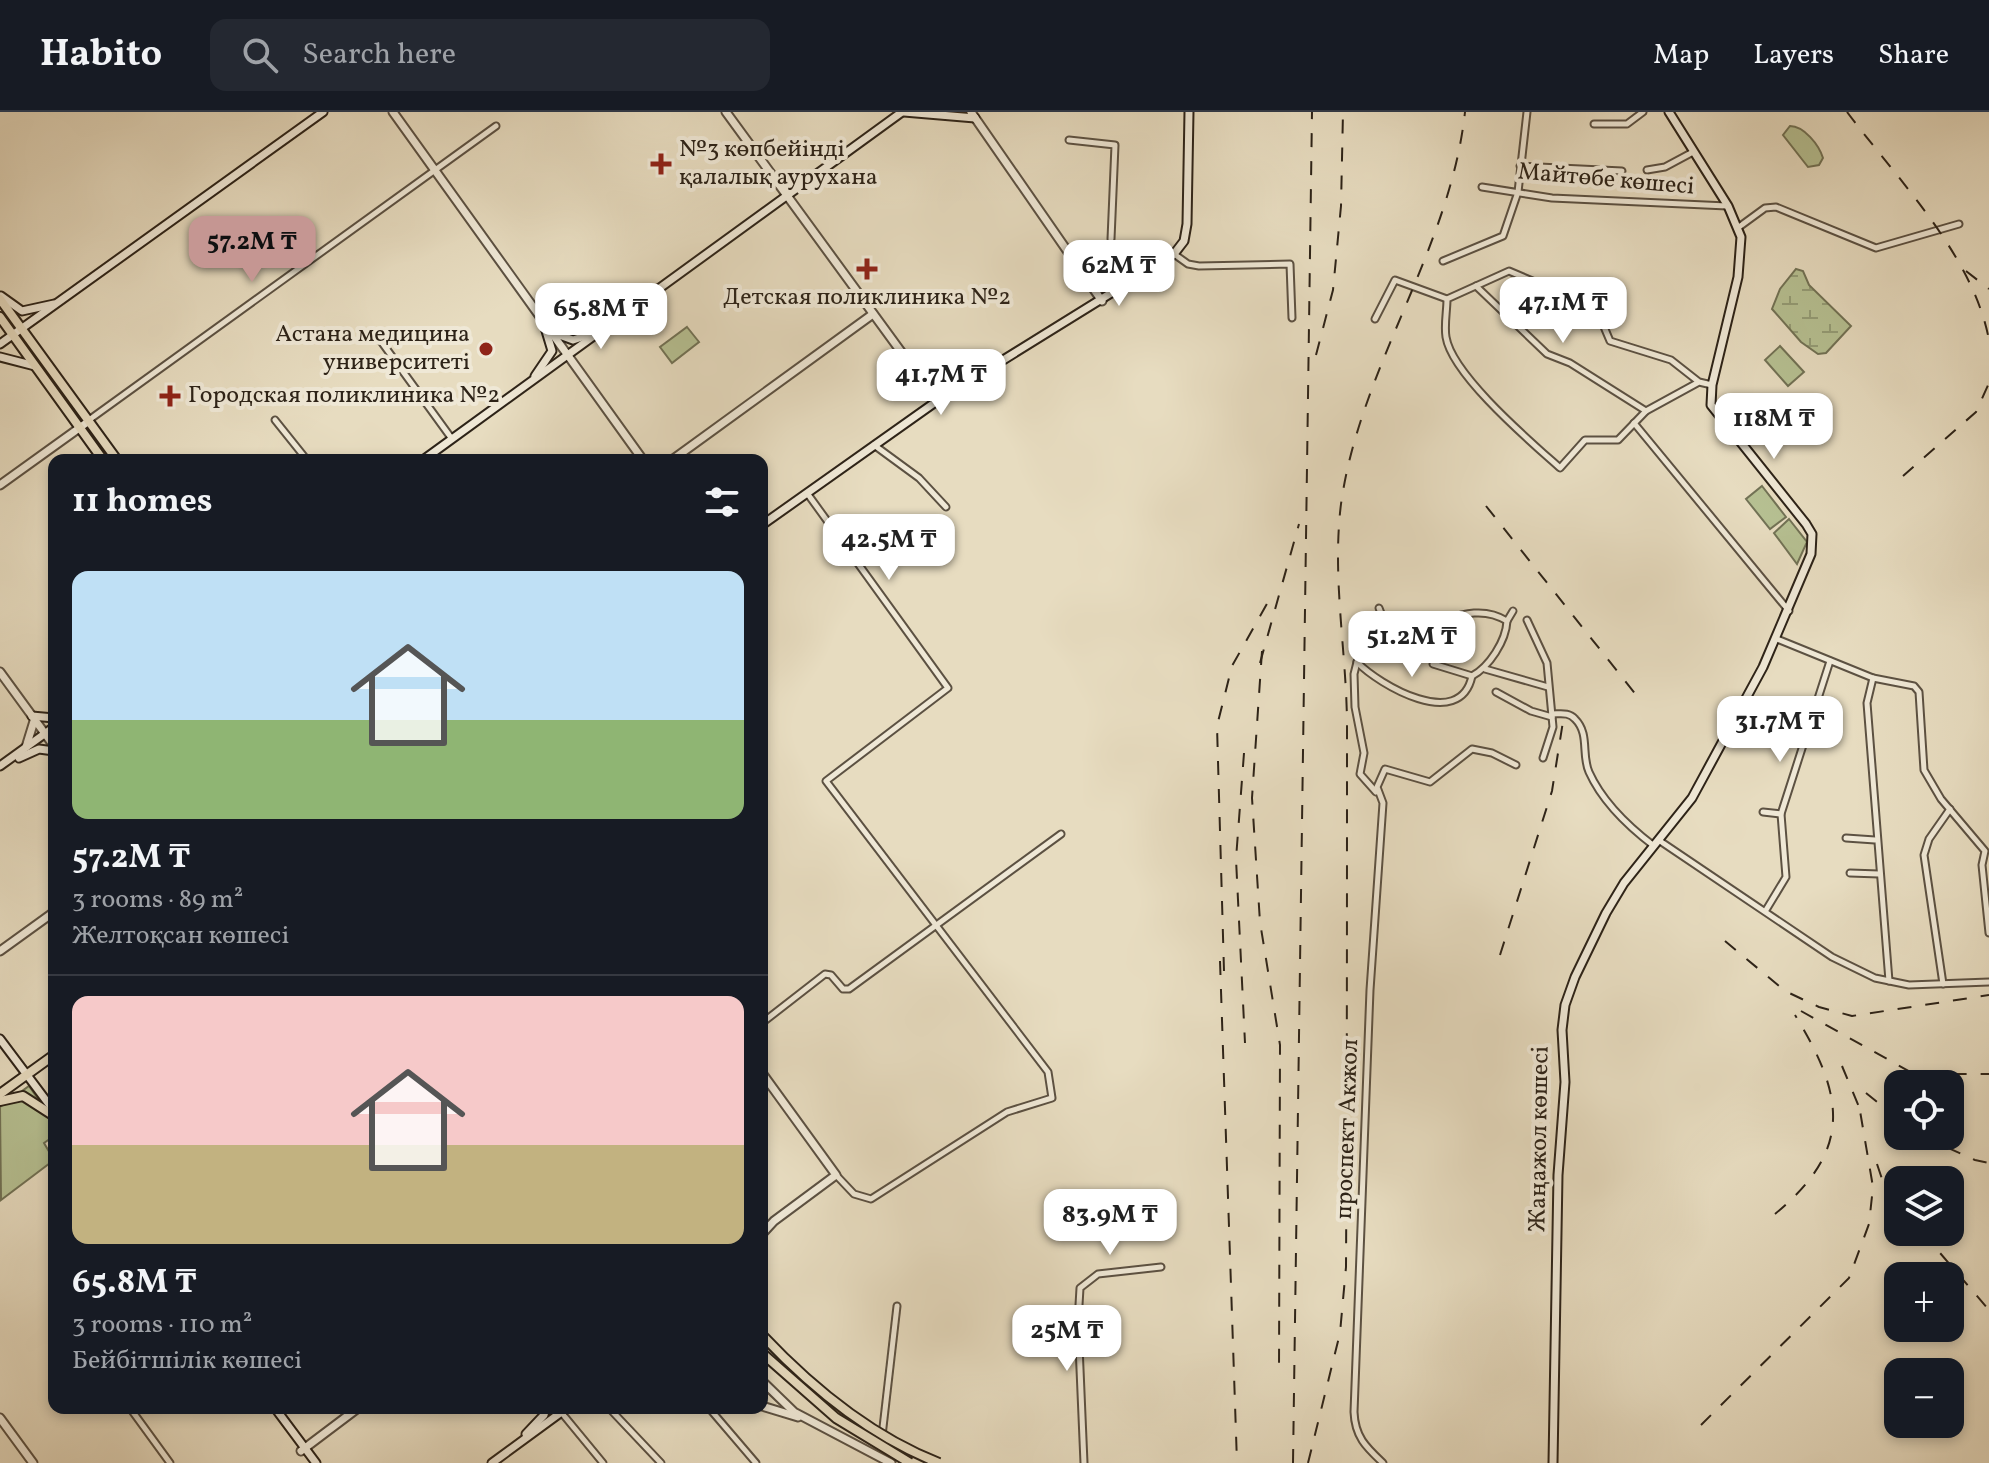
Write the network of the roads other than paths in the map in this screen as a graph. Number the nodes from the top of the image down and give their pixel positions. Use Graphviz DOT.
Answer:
graph roads {
  1 [pos="323,112"];
  2 [pos="393,112"];
  3 [pos="726,112"];
  4 [pos="903,112"];
  5 [pos="1189,112"];
  6 [pos="1527,112"];
  7 [pos="1643,112"];
  8 [pos="1669,112"];
  9 [pos="973,114"];
  10 [pos="1594,124"];
  11 [pos="496,126"];
  12 [pos="1069,140"];
  13 [pos="1693,152"];
  14 [pos="1520,166"];
  15 [pos="1647,170"];
  16 [pos="434,171"];
  17 [pos="1622,171"];
  18 [pos="1482,187"];
  19 [pos="1518,192"];
  20 [pos="789,196"];
  21 [pos="1728,206"];
  22 [pos="1959,224"];
  23 [pos="1739,227"];
  24 [pos="1111,239"];
  25 [pos="1177,251"];
  26 [pos="1443,261"];
  27 [pos="1476,286"];
  28 [pos="0,297"];
  29 [pos="1447,299"];
  30 [pos="1102,301"];
  31 [pos="56,303"];
  32 [pos="873,314"];
  33 [pos="0,317"];
  34 [pos="1292,318"];
  35 [pos="1375,319"];
  36 [pos="543,321"];
  37 [pos="22,329"];
  38 [pos="605,329"];
  39 [pos="551,332"];
  40 [pos="375,333"];
  41 [pos="13,335"];
  42 [pos="0,344"];
  43 [pos="568,356"];
  44 [pos="0,357"];
  45 [pos="35,366"];
  46 [pos="916,371"];
  47 [pos="985,372"];
  48 [pos="531,382"];
  49 [pos="1699,382"];
  50 [pos="1712,385"];
  51 [pos="937,401"];
  52 [pos="1646,411"];
  53 [pos="275,420"];
  54 [pos="89,421"];
  55 [pos="1634,423"];
  56 [pos="80,427"];
  57 [pos="452,439"];
  58 [pos="874,445"];
  59 [pos="99,454"];
  60 [pos="113,454"];
  61 [pos="302,454"];
  62 [pos="431,454"];
  63 [pos="639,454"];
  64 [pos="680,454"];
  65 [pos="0,485"];
  66 [pos="806,492"];
  67 [pos="946,507"];
  68 [pos="768,520"];
  69 [pos="1379,608"];
  70 [pos="1513,611"];
  71 [pos="1789,611"];
  72 [pos="1527,620"];
  73 [pos="1384,621"];
  74 [pos="1507,621"];
  75 [pos="1777,639"];
  76 [pos="1830,661"];
  77 [pos="1357,662"];
  78 [pos="1433,664"];
  79 [pos="1485,669"];
  80 [pos="0,672"];
  81 [pos="1472,676"];
  82 [pos="1873,678"];
  83 [pos="1548,687"];
  84 [pos="1496,692"];
  85 [pos="1552,715"];
  86 [pos="33,717"];
  87 [pos="48,718"];
  88 [pos="48,731"];
  89 [pos="48,734"];
  90 [pos="48,735"];
  91 [pos="25,748"];
  92 [pos="48,748"];
  93 [pos="19,758"];
  94 [pos="1543,758"];
  95 [pos="1516,765"];
  96 [pos="0,769"];
  97 [pos="1377,790"];
  98 [pos="1950,809"];
  99 [pos="1763,812"];
  100 [pos="1781,814"];
  101 [pos="1061,834"];
  102 [pos="1846,838"];
  103 [pos="1875,840"];
  104 [pos="1657,844"];
  105 [pos="1850,873"];
  106 [pos="1879,874"];
  107 [pos="1766,910"];
  108 [pos="48,916"];
  109 [pos="935,926"];
  110 [pos="1989,933"];
  111 [pos="0,951"];
  112 [pos="1889,981"];
  113 [pos="1989,982"];
  114 [pos="1943,984"];
  115 [pos="768,1018"];
  116 [pos="0,1039"];
  117 [pos="0,1047"];
  118 [pos="48,1059"];
  119 [pos="24,1075"];
  120 [pos="768,1081"];
  121 [pos="0,1094"];
  122 [pos="0,1101"];
  123 [pos="48,1108"];
  124 [pos="48,1112"];
  125 [pos="836,1175"];
  126 [pos="768,1228"];
  127 [pos="1161,1267"];
  128 [pos="897,1306"];
  129 [pos="768,1341"];
  130 [pos="768,1358"];
  131 [pos="768,1388"];
  132 [pos="768,1408"];
  133 [pos="134,1414"];
  134 [pos="277,1414"];
  135 [pos="350,1414"];
  136 [pos="544,1414"];
  137 [pos="556,1414"];
  138 [pos="566,1414"];
  139 [pos="615,1414"];
  140 [pos="714,1414"];
  141 [pos="0,1418"];
  142 [pos="812,1422"];
  143 [pos="521,1442"];
  144 [pos="303,1449"];
  145 [pos="879,1456"];
  146 [pos="33,1463"];
  147 [pos="170,1463"];
  148 [pos="313,1463"];
  149 [pos="492,1463"];
  150 [pos="603,1463"];
  151 [pos="661,1463"];
  152 [pos="756,1463"];
  153 [pos="891,1463"];
  154 [pos="910,1463"];
  155 [pos="939,1463"];
  156 [pos="1084,1463"];
  157 [pos="1383,1463"];
  158 [pos="1553,1463"];
  1 -- 31 [label="main road"];
  2 -- 16 [label="main road"];
  3 -- 20 [label="main road"];
  4 -- 9 [label="main road"];
  4 -- 20 [label="main road"];
  5 -- 25 [label="main road"];
  6 -- 14 [label="street"];
  7 -- 10 [label="street"];
  8 -- 13 [label="main road"];
  9 -- 30 [label="main road"];
  11 -- 16 [label="street"];
  12 -- 24 [label="street"];
  13 -- 15 [label="street"];
  13 -- 21 [label="main road"];
  14 -- 17 [label="street"];
  14 -- 19 [label="street"];
  16 -- 36 [label="main road"];
  16 -- 54 [label="street"];
  18 -- 19 [label="street, Майтөбе көшесі"];
  19 -- 21 [label="street, Майтөбе көшесі"];
  19 -- 26 [label="street"];
  20 -- 32 [label="main road"];
  20 -- 38 [label="main road"];
  21 -- 23 [label="main road"];
  22 -- 23 [label="street"];
  23 -- 50 [label="main road"];
  25 -- 30 [label="main road"];
  25 -- 34 [label="street"];
  27 -- 29 [label="street"];
  27 -- 49 [label="street"];
  27 -- 52 [label="street"];
  28 -- 31 [label="main road"];
  28 -- 37 [label="main road"];
  29 -- 35 [label="street"];
  29 -- 55 [label="street"];
  30 -- 47 [label="main road"];
  31 -- 37 [label="main road"];
  32 -- 46 [label="main road"];
  32 -- 64 [label="main road"];
  33 -- 41 [label="main road"];
  36 -- 39 [label="main road"];
  36 -- 48 [label="main road"];
  37 -- 41 [label="main road"];
  37 -- 54 [label="main road"];
  38 -- 39 [label="main road"];
  38 -- 43 [label="main road"];
  39 -- 43 [label="main road"];
  40 -- 57 [label="street"];
  41 -- 42 [label="main road"];
  41 -- 45 [label="main road"];
  43 -- 48 [label="main road"];
  43 -- 63 [label="main road"];
  44 -- 45 [label="main road"];
  45 -- 56 [label="main road"];
  46 -- 47 [label="main road"];
  46 -- 51 [label="main road"];
  47 -- 51 [label="main road"];
  48 -- 57 [label="main road"];
  49 -- 50 [label="street"];
  49 -- 52 [label="street"];
  50 -- 71 [label="main road, Жаңажол көшесі"];
  51 -- 58 [label="main road"];
  52 -- 55 [label="street"];
  53 -- 61 [label="street"];
  54 -- 56 [label="main road"];
  54 -- 60 [label="main road"];
  55 -- 71 [label="street"];
  56 -- 59 [label="main road"];
  56 -- 65 [label="main road"];
  57 -- 62 [label="main road"];
  58 -- 66 [label="main road"];
  58 -- 67 [label="street"];
  66 -- 68 [label="main road"];
  66 -- 109 [label="street"];
  69 -- 73 [label="street"];
  70 -- 74 [label="street"];
  71 -- 75 [label="main road, Жаңажол көшесі"];
  72 -- 83 [label="street"];
  73 -- 74 [label="street"];
  73 -- 77 [label="street"];
  74 -- 79 [label="street"];
  75 -- 76 [label="street"];
  75 -- 104 [label="main road, Жаңажол көшесі"];
  76 -- 82 [label="street"];
  76 -- 100 [label="street"];
  77 -- 81 [label="street"];
  77 -- 97 [label="street, проспект Акжол"];
  78 -- 81 [label="street"];
  79 -- 81 [label="street"];
  79 -- 83 [label="street"];
  80 -- 86 [label="main road"];
  82 -- 98 [label="street"];
  82 -- 103 [label="street"];
  83 -- 85 [label="street"];
  84 -- 85 [label="street"];
  85 -- 94 [label="street"];
  85 -- 104 [label="street"];
  86 -- 87 [label="main road"];
  86 -- 88 [label="main road"];
  86 -- 91 [label="main road"];
  89 -- 91 [label="main road"];
  90 -- 93 [label="main road"];
  91 -- 96 [label="main road"];
  92 -- 93 [label="main road"];
  93 -- 96 [label="main road"];
  95 -- 97 [label="street"];
  97 -- 157 [label="street, проспект Акжол"];
  98 -- 110 [label="street"];
  98 -- 114 [label="street"];
  99 -- 100 [label="street"];
  100 -- 107 [label="street"];
  101 -- 109 [label="street"];
  102 -- 103 [label="street"];
  103 -- 106 [label="street"];
  104 -- 107 [label="street"];
  104 -- 158 [label="main road, Жаңажол көшесі"];
  105 -- 106 [label="street"];
  106 -- 112 [label="street"];
  107 -- 112 [label="street"];
  108 -- 111 [label="main road"];
  109 -- 115 [label="street"];
  109 -- 125 [label="street"];
  112 -- 114 [label="street"];
  113 -- 114 [label="street"];
  116 -- 119 [label="main road"];
  117 -- 119 [label="main road"];
  118 -- 119 [label="main road"];
  119 -- 121 [label="main road"];
  119 -- 123 [label="main road"];
  120 -- 125 [label="main road"];
  122 -- 124 [label="main road"];
  125 -- 126 [label="main road"];
  127 -- 156 [label="street"];
  128 -- 145 [label="street"];
  129 -- 155 [label="main road, bridge"];
  130 -- 154 [label="main road, bridge"];
  131 -- 142 [label="main road"];
  132 -- 142 [label="main road"];
  133 -- 147 [label="street"];
  134 -- 144 [label="main road"];
  135 -- 144 [label="main road"];
  136 -- 143 [label="main road"];
  137 -- 143 [label="main road"];
  138 -- 150 [label="street"];
  139 -- 151 [label="street"];
  140 -- 152 [label="street"];
  141 -- 146 [label="main road"];
  142 -- 145 [label="main road"];
  143 -- 149 [label="main road"];
  144 -- 148 [label="main road"];
  145 -- 153 [label="main road"];
}
